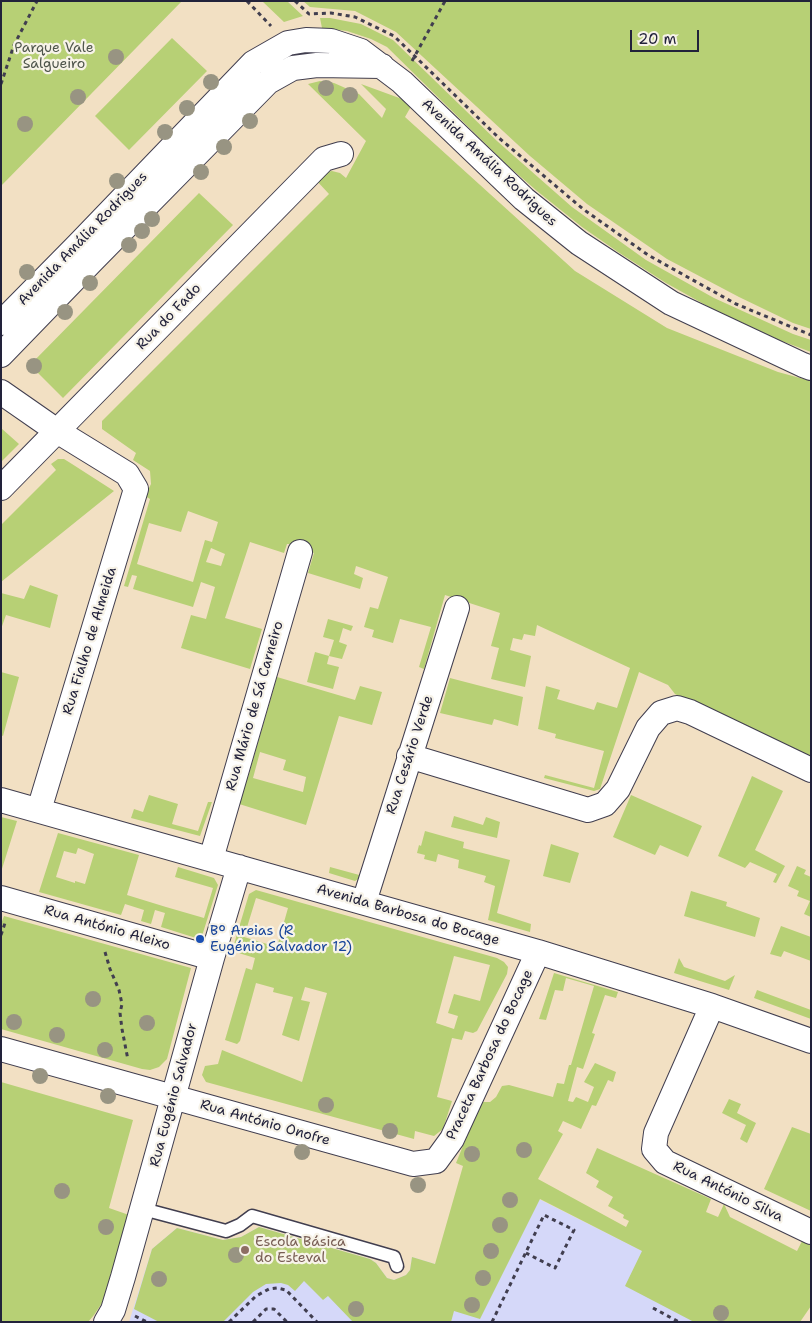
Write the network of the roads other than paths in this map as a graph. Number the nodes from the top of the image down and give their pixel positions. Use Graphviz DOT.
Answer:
graph roads {
  1 [pos="341,154"];
  2 [pos="85,253"];
  3 [pos="1,323"];
  4 [pos="1,355"];
  5 [pos="811,368"];
  6 [pos="1,392"];
  7 [pos="57,431"];
  8 [pos="1,488"];
  9 [pos="300,552"];
  10 [pos="457,608"];
  11 [pos="409,756"];
  12 [pos="811,770"];
  13 [pos="1,800"];
  14 [pos="39,810"];
  15 [pos="211,859"];
  16 [pos="239,867"];
  17 [pos="364,902"];
  18 [pos="4,907"];
  19 [pos="538,952"];
  20 [pos="212,958"];
  21 [pos="712,1006"];
  22 [pos="811,1041"];
  23 [pos="1,1049"];
  24 [pos="174,1098"];
  25 [pos="413,1164"];
  26 [pos="143,1209"];
  27 [pos="811,1232"];
  28 [pos="397,1266"];
  29 [pos="106,1322"];
  1 -- 7 [label="street, Rua do Fado"];
  2 -- 3 [label="street, Avenida Amália Rodrigues"];
  2 -- 4 [label="street, Avenida Amália Rodrigues"];
  2 -- 5 [label="street, Avenida Amália Rodrigues"];
  6 -- 7 [label="street"];
  7 -- 8 [label="street, Rua do Fado"];
  7 -- 14 [label="street, Rua Fialho de Almeida"];
  9 -- 15 [label="street, Rua Mário de Sá Carneiro"];
  10 -- 11 [label="street, Rua Cesário Verde"];
  11 -- 12 [label="street"];
  11 -- 17 [label="street, Rua Cesário Verde"];
  13 -- 14 [label="street, Avenida Barbosa do Bocage"];
  14 -- 15 [label="street, Avenida Barbosa do Bocage"];
  15 -- 16 [label="street, Avenida Barbosa do Bocage"];
  16 -- 17 [label="street, Avenida Barbosa do Bocage"];
  16 -- 20 [label="street, Rua Eugénio Salvador"];
  17 -- 19 [label="street, Avenida Barbosa do Bocage"];
  18 -- 20 [label="street, Rua António Aleixo"];
  19 -- 21 [label="street, Avenida Barbosa do Bocage"];
  19 -- 25 [label="street, Praceta Barbosa do Bocage"];
  20 -- 24 [label="street, Rua Eugénio Salvador"];
  21 -- 22 [label="street, Avenida Barbosa do Bocage"];
  21 -- 27 [label="street, Rua António Silva"];
  23 -- 24 [label="street, Rua António Onofre"];
  24 -- 25 [label="street, Rua António Onofre"];
  24 -- 26 [label="street, Rua Eugénio Salvador"];
  26 -- 28 [label="lane"];
  26 -- 29 [label="street, Rua Eugénio Salvador"];
}
